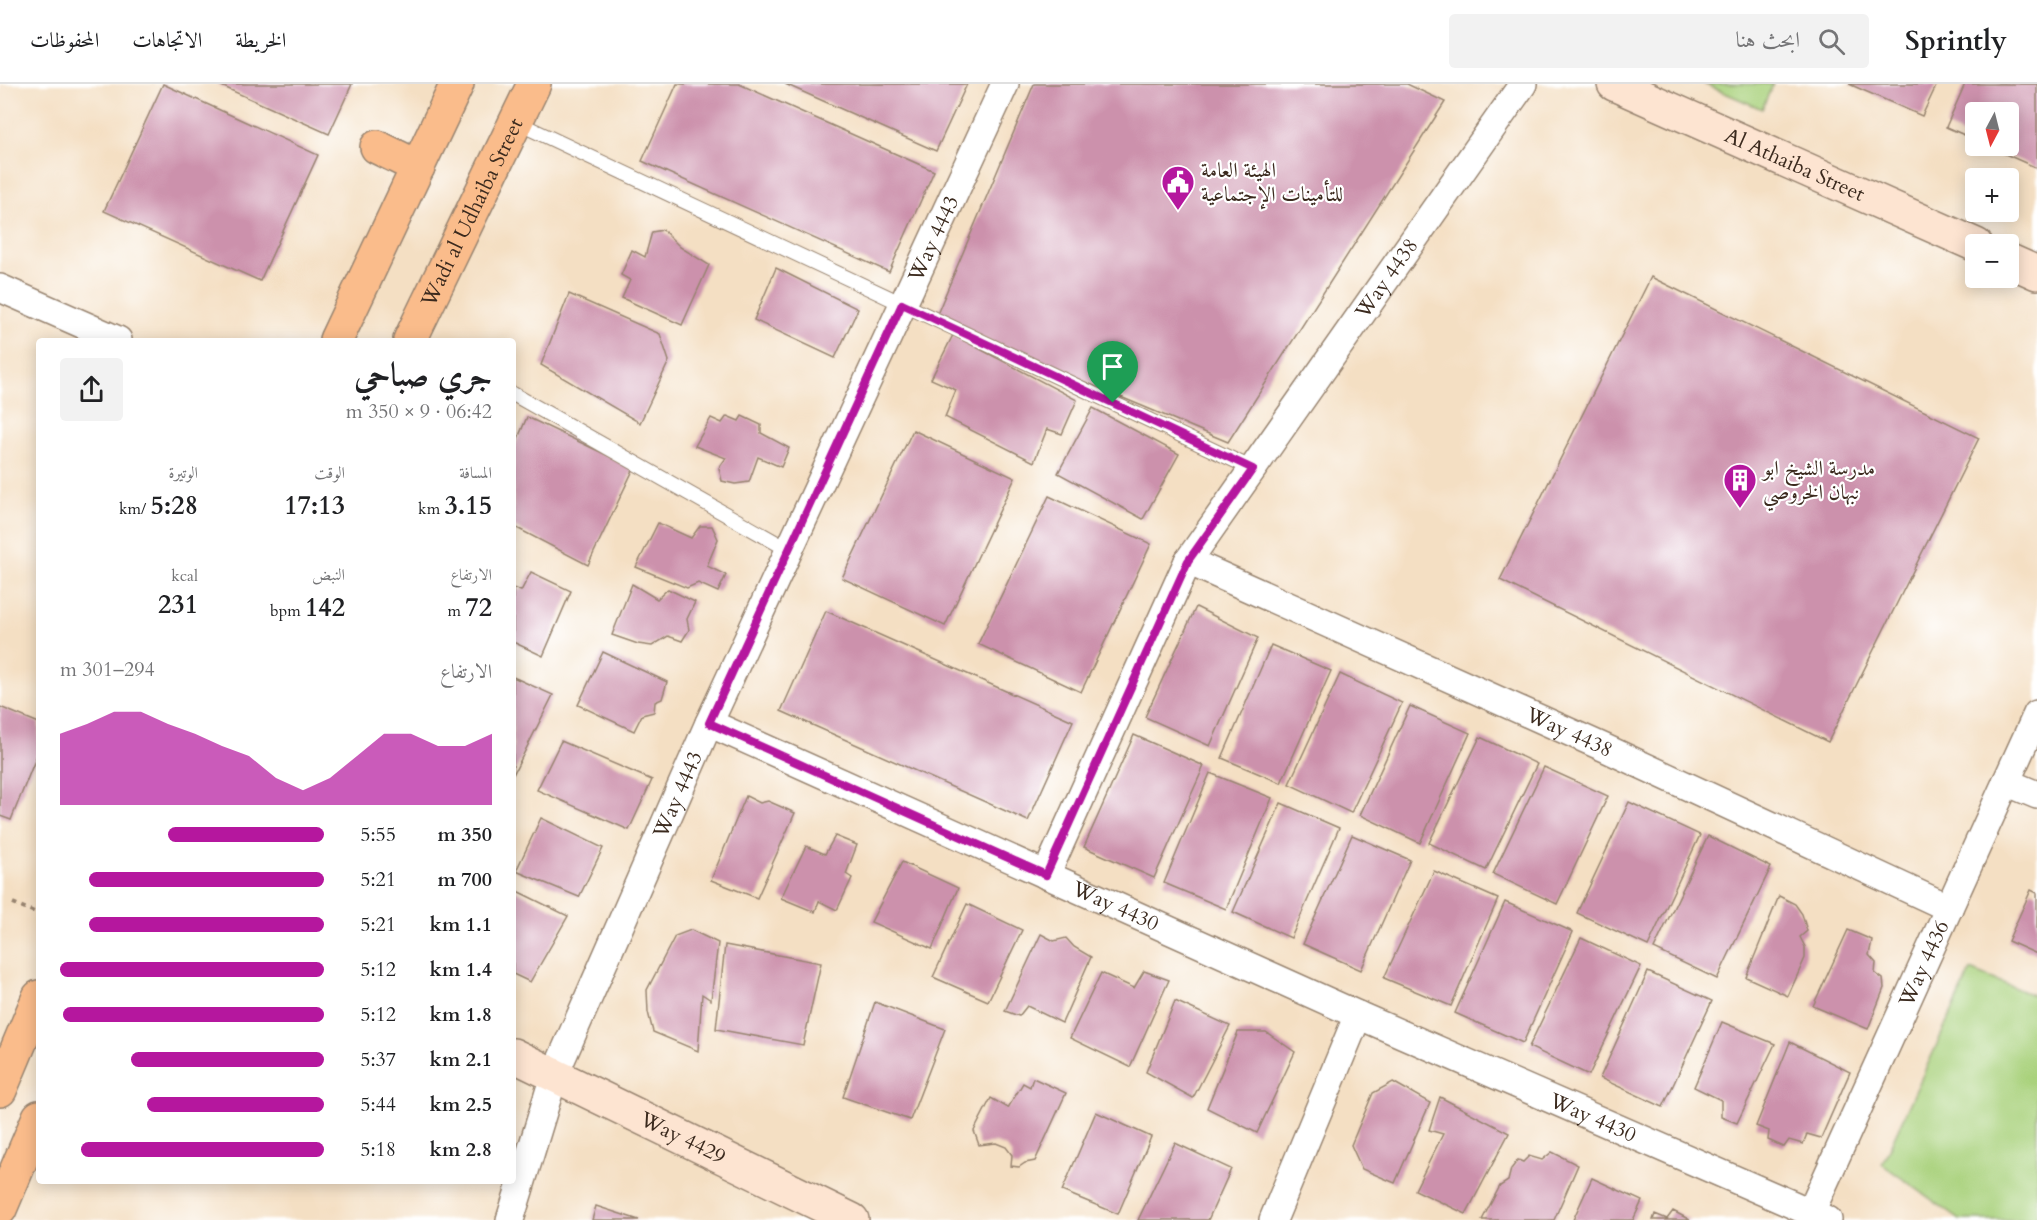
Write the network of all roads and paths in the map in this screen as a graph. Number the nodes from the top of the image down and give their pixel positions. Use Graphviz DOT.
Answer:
graph roads {
  1 [pos="457,84"];
  2 [pos="534,84"];
  3 [pos="1005,84"];
  4 [pos="1523,84"];
  5 [pos="1614,84"];
  6 [pos="516,122"];
  7 [pos="377,147"];
  8 [pos="418,166"];
  9 [pos="1965,240"];
  10 [pos="2019,265"];
  11 [pos="2037,273"];
  12 [pos="0,288"];
  13 [pos="902,304"];
  14 [pos="113,338"];
  15 [pos="337,338"];
  16 [pos="414,338"];
  17 [pos="516,396"];
  18 [pos="1253,469"];
  19 [pos="789,550"];
  20 [pos="1188,561"];
  21 [pos="2037,714"];
  22 [pos="709,723"];
  23 [pos="2006,782"];
  24 [pos="2037,795"];
  25 [pos="1046,875"];
  26 [pos="14,903"];
  27 [pos="1949,908"];
  28 [pos="36,913"];
  29 [pos="36,1004"];
  30 [pos="1358,1015"];
  31 [pos="516,1057"];
  32 [pos="554,1076"];
  33 [pos="0,1090"];
  34 [pos="36,1124"];
  35 [pos="0,1209"];
  36 [pos="1819,1216"];
  37 [pos="510,1220"];
  38 [pos="852,1220"];
  39 [pos="1273,1220"];
  1 -- 8 [label="main road"];
  2 -- 6 [label="main road, Wadi al Udhaiba Street"];
  3 -- 13 [label="street, Way 4443"];
  4 -- 18 [label="street, Way 4438"];
  5 -- 9 [label="street, Al Athaiba Street"];
  6 -- 13 [label="lane"];
  6 -- 16 [label="main road, Wadi al Udhaiba Street"];
  7 -- 8 [label="main road"];
  8 -- 15 [label="main road"];
  10 -- 11 [label="street"];
  12 -- 14 [label="street"];
  13 -- 18 [label="lane"];
  13 -- 19 [label="street, Way 4443"];
  17 -- 19 [label="lane"];
  18 -- 20 [label="street, Way 4438"];
  19 -- 22 [label="street, Way 4443"];
  20 -- 25 [label="street, Way 4438"];
  20 -- 27 [label="street, Way 4438"];
  21 -- 23 [label="street, Way 4436"];
  22 -- 25 [label="street, Way 4430"];
  22 -- 32 [label="street, Way 4443"];
  23 -- 24 [label="street"];
  23 -- 27 [label="street, Way 4436"];
  25 -- 30 [label="street, Way 4430"];
  26 -- 28 [label="path"];
  27 -- 36 [label="street, Way 4436"];
  29 -- 33 [label="main road"];
  30 -- 36 [label="street, Way 4430"];
  30 -- 39 [label="street"];
  31 -- 32 [label="street, Way 4429"];
  32 -- 37 [label="street, Way 4443"];
  32 -- 38 [label="street, Way 4429"];
  34 -- 35 [label="main road"];
}
